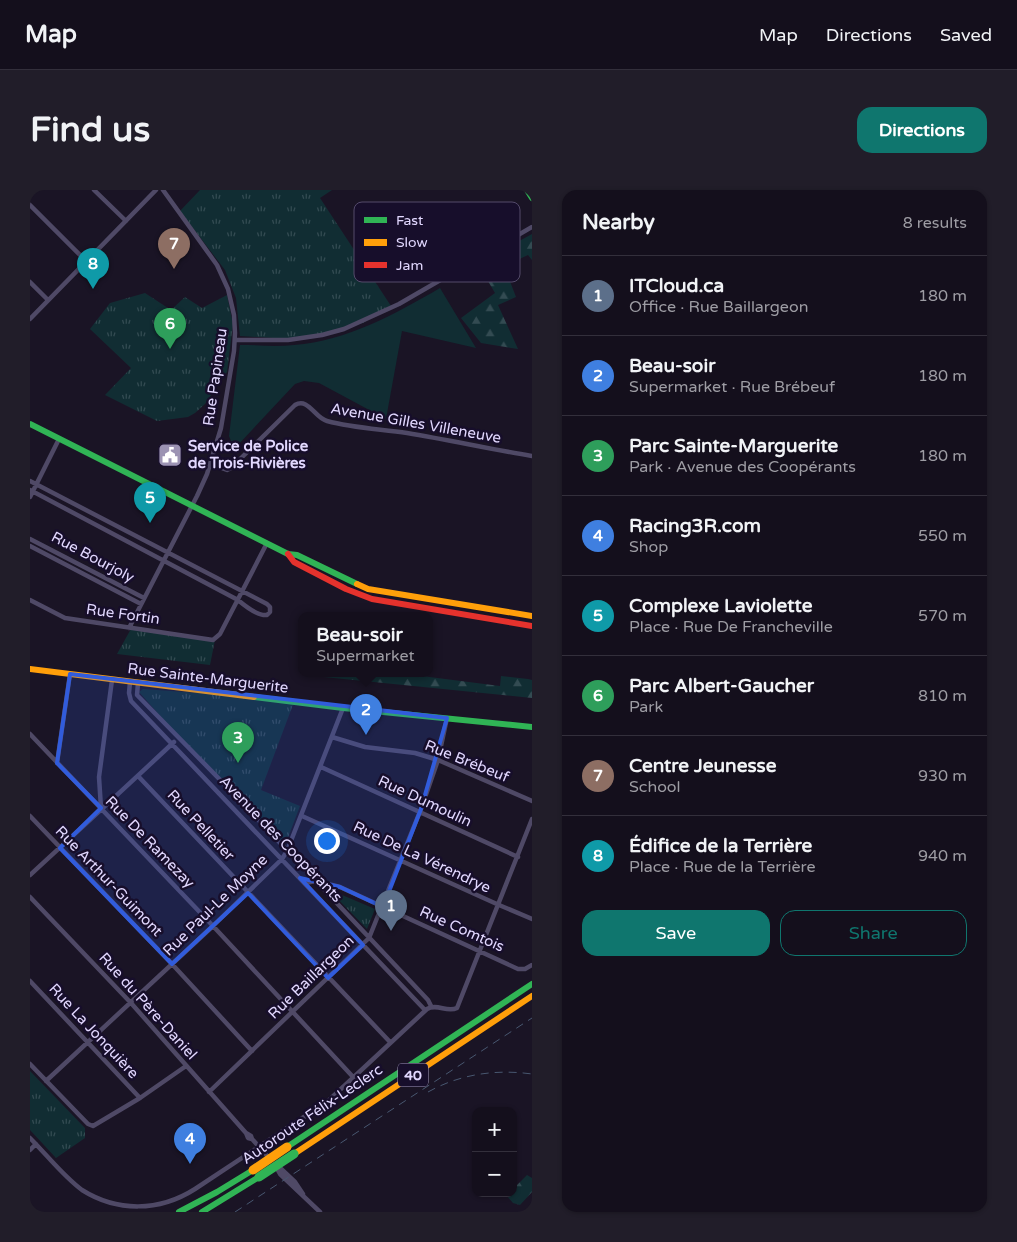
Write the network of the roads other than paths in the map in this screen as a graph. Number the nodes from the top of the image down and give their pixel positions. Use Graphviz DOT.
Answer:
graph roads {
  1 [pos="94,190"];
  2 [pos="156,190"];
  3 [pos="163,190"];
  4 [pos="527,190"];
  5 [pos="532,198"];
  6 [pos="30,205"];
  7 [pos="126,221"];
  8 [pos="532,227"];
  9 [pos="520,234"];
  10 [pos="86,261"];
  11 [pos="30,282"];
  12 [pos="437,282"];
  13 [pos="48,300"];
  14 [pos="30,319"];
  15 [pos="235,340"];
  16 [pos="30,424"];
  17 [pos="59,439"];
  18 [pos="532,456"];
  19 [pos="210,464"];
  20 [pos="30,481"];
  21 [pos="36,484"];
  22 [pos="31,490"];
  23 [pos="30,497"];
  24 [pos="193,505"];
  25 [pos="30,539"];
  26 [pos="267,543"];
  27 [pos="30,546"];
  28 [pos="168,553"];
  29 [pos="164,561"];
  30 [pos="242,592"];
  31 [pos="144,598"];
  32 [pos="30,600"];
  33 [pos="238,600"];
  34 [pos="141,604"];
  35 [pos="462,610"];
  36 [pos="532,616"];
  37 [pos="532,626"];
  38 [pos="129,628"];
  39 [pos="30,669"];
  40 [pos="70,674"];
  41 [pos="112,680"];
  42 [pos="134,682"];
  43 [pos="343,708"];
  44 [pos="447,718"];
  45 [pos="532,728"];
  46 [pos="30,734"];
  47 [pos="332,737"];
  48 [pos="178,738"];
  49 [pos="173,743"];
  50 [pos="438,760"];
  51 [pos="58,762"];
  52 [pos="321,767"];
  53 [pos="138,776"];
  54 [pos="233,793"];
  55 [pos="226,800"];
  56 [pos="532,801"];
  57 [pos="101,808"];
  58 [pos="420,813"];
  59 [pos="30,816"];
  60 [pos="302,816"];
  61 [pos="532,819"];
  62 [pos="60,848"];
  63 [pos="287,851"];
  64 [pos="518,857"];
  65 [pos="282,859"];
  66 [pos="401,860"];
  67 [pos="30,875"];
  68 [pos="316,881"];
  69 [pos="305,883"];
  70 [pos="248,893"];
  71 [pos="30,897"];
  72 [pos="499,905"];
  73 [pos="383,907"];
  74 [pos="532,919"];
  75 [pos="213,926"];
  76 [pos="369,938"];
  77 [pos="363,945"];
  78 [pos="480,951"];
  79 [pos="172,964"];
  80 [pos="532,966"];
  81 [pos="328,978"];
  82 [pos="30,981"];
  83 [pos="532,984"];
  84 [pos="532,996"];
  85 [pos="131,1003"];
  86 [pos="431,1006"];
  87 [pos="425,1010"];
  88 [pos="292,1012"];
  89 [pos="390,1042"];
  90 [pos="88,1043"];
  91 [pos="252,1051"];
  92 [pos="30,1064"];
  93 [pos="186,1066"];
  94 [pos="354,1078"];
  95 [pos="46,1081"];
  96 [pos="209,1092"];
  97 [pos="140,1098"];
  98 [pos="30,1138"];
  99 [pos="36,1144"];
  100 [pos="259,1147"];
  101 [pos="30,1150"];
  102 [pos="179,1212"];
  103 [pos="202,1212"];
  104 [pos="320,1212"];
  1 -- 7 [label="street"];
  2 -- 7 [label="street"];
  3 -- 15 [label="street, Rue Papineau"];
  4 -- 5 [label="main road"];
  6 -- 10 [label="street"];
  7 -- 10 [label="street"];
  8 -- 9 [label="street"];
  10 -- 13 [label="street"];
  11 -- 13 [label="street"];
  12 -- 15 [label="street"];
  13 -- 14 [label="street"];
  15 -- 19 [label="street, Rue Papineau"];
  16 -- 17 [label="main road"];
  17 -- 21 [label="street"];
  17 -- 24 [label="main road"];
  18 -- 19 [label="street, Avenue Gilles Villeneuve"];
  19 -- 24 [label="street, Rue Papineau"];
  20 -- 21 [label="street"];
  21 -- 22 [label="street"];
  21 -- 28 [label="street"];
  22 -- 23 [label="street"];
  22 -- 29 [label="street"];
  24 -- 26 [label="main road"];
  24 -- 28 [label="street, Rue Papineau"];
  25 -- 31 [label="street, Rue Bourjoly"];
  26 -- 30 [label="street"];
  26 -- 35 [label="main road"];
  27 -- 34 [label="street, Rue Bourjoly"];
  28 -- 29 [label="street, Rue Papineau"];
  28 -- 30 [label="street"];
  29 -- 31 [label="street, Rue Papineau"];
  29 -- 33 [label="street"];
  30 -- 33 [label="street"];
  30 -- 33 [label="street"];
  31 -- 34 [label="street, Rue Papineau"];
  32 -- 38 [label="street, Rue Fortin"];
  33 -- 38 [label="street, Rue Fortin"];
  34 -- 38 [label="street, Rue Papineau"];
  35 -- 36 [label="main road"];
  35 -- 37 [label="main road"];
  39 -- 40 [label="main road, Rue Sainte-Marguerite"];
  40 -- 41 [label="main road, Rue Sainte-Marguerite"];
  40 -- 51 [label="street"];
  41 -- 42 [label="main road, Rue Sainte-Marguerite"];
  41 -- 57 [label="street"];
  42 -- 43 [label="main road, Rue Sainte-Marguerite"];
  42 -- 48 [label="street, Avenue des Coopérants"];
  42 -- 49 [label="street, Avenue des Coopérants"];
  43 -- 44 [label="main road, Rue Sainte-Marguerite"];
  43 -- 47 [label="street, Rue Paul-Le Moyne"];
  44 -- 45 [label="main road, Rue Sainte-Marguerite"];
  44 -- 50 [label="street, Rue Baillargeon"];
  46 -- 51 [label="street, Rue De Ramezay"];
  47 -- 50 [label="street, Rue Brébeuf"];
  47 -- 52 [label="street, Rue Paul-Le Moyne"];
  48 -- 49 [label="street"];
  48 -- 54 [label="street, Avenue des Coopérants"];
  49 -- 53 [label="street"];
  49 -- 55 [label="street, Avenue des Coopérants"];
  50 -- 56 [label="street, Rue Brébeuf"];
  50 -- 58 [label="street, Rue Baillargeon"];
  51 -- 57 [label="street, Rue De Ramezay"];
  52 -- 58 [label="street, Rue Dumoulin"];
  52 -- 60 [label="street, Rue Paul-Le Moyne"];
  53 -- 57 [label="street"];
  53 -- 70 [label="street, Rue Pelletier"];
  54 -- 55 [label="street"];
  54 -- 63 [label="street, Avenue des Coopérants"];
  55 -- 65 [label="street, Avenue des Coopérants"];
  57 -- 62 [label="street"];
  57 -- 75 [label="street, Rue De Ramezay"];
  58 -- 64 [label="street, Rue Dumoulin"];
  58 -- 66 [label="street, Rue Baillargeon"];
  59 -- 62 [label="street, Rue Arthur-Guimont"];
  60 -- 63 [label="street, Rue Paul-Le Moyne"];
  60 -- 66 [label="street, Rue De La Vérendrye"];
  61 -- 64 [label="street"];
  62 -- 67 [label="street"];
  62 -- 79 [label="street, Rue Arthur-Guimont"];
  63 -- 65 [label="street, Rue Paul-Le Moyne"];
  63 -- 68 [label="street, Avenue des Coopérants"];
  64 -- 72 [label="street"];
  65 -- 69 [label="street, Avenue des Coopérants"];
  65 -- 70 [label="street, Rue Paul-Le Moyne"];
  66 -- 72 [label="street, Rue De La Vérendrye"];
  66 -- 73 [label="street, Rue Baillargeon"];
  68 -- 69 [label="street, Rue Comtois"];
  68 -- 73 [label="street, Rue Comtois"];
  68 -- 76 [label="street, Avenue des Coopérants"];
  69 -- 77 [label="street, Avenue des Coopérants"];
  70 -- 75 [label="street, Rue Paul-Le Moyne"];
  70 -- 81 [label="street, Rue Pelletier"];
  71 -- 85 [label="street, Rue du Père-Daniel"];
  72 -- 74 [label="street, Rue De La Vérendrye"];
  72 -- 78 [label="street"];
  73 -- 76 [label="street, Rue Baillargeon"];
  73 -- 78 [label="street, Rue Comtois"];
  75 -- 79 [label="street, Rue Paul-Le Moyne"];
  75 -- 88 [label="street, Rue De Ramezay"];
  76 -- 77 [label="street, Rue Baillargeon"];
  76 -- 86 [label="street, Avenue des Coopérants"];
  77 -- 81 [label="street, Rue Baillargeon"];
  77 -- 87 [label="street, Avenue des Coopérants"];
  78 -- 80 [label="street, Rue Comtois"];
  78 -- 86 [label="street"];
  79 -- 85 [label="street, Rue Paul-Le Moyne"];
  79 -- 91 [label="street, Rue Arthur-Guimont"];
  81 -- 88 [label="street, Rue Baillargeon"];
  81 -- 89 [label="street, Rue Pelletier"];
  82 -- 90 [label="street, Rue La Jonquière"];
  83 -- 102 [label="main road, Autoroute Félix-Leclerc / 40, bridge"];
  84 -- 103 [label="main road, Autoroute Félix-Leclerc / 40, bridge"];
  85 -- 90 [label="street, Rue Paul-Le Moyne"];
  85 -- 93 [label="street, Rue du Père-Daniel"];
  86 -- 87 [label="street"];
  87 -- 89 [label="street"];
  88 -- 91 [label="street, Rue Baillargeon"];
  88 -- 94 [label="street, Rue De Ramezay"];
  89 -- 94 [label="street"];
  90 -- 95 [label="street, Rue Paul-Le Moyne"];
  90 -- 97 [label="street, Rue La Jonquière"];
  91 -- 96 [label="street, Rue Baillargeon"];
  92 -- 95 [label="street"];
  93 -- 96 [label="street, Rue du Père-Daniel"];
  93 -- 97 [label="street"];
  94 -- 100 [label="street"];
  95 -- 97 [label="street"];
  96 -- 100 [label="street, Rue du Père-Daniel"];
  98 -- 99 [label="street"];
  99 -- 100 [label="street"];
  99 -- 101 [label="street"];
  100 -- 104 [label="street, Rue du Père-Daniel"];
}
